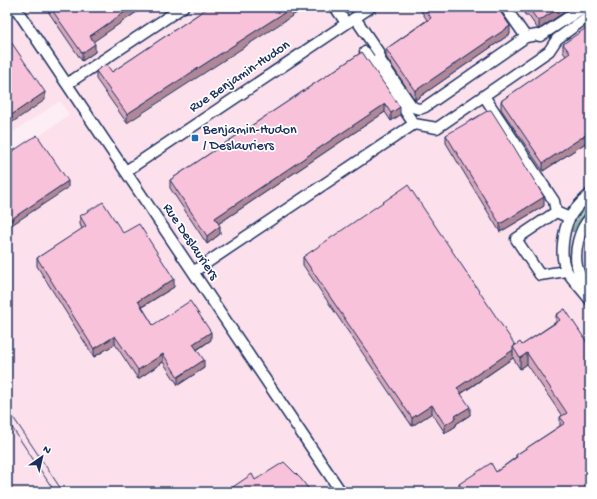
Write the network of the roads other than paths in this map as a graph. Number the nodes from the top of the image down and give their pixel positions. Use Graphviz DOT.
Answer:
graph roads {
  1 [pos="15,7"];
  2 [pos="182,7"];
  3 [pos="335,7"];
  4 [pos="371,7"];
  5 [pos="505,7"];
  6 [pos="584,7"];
  7 [pos="590,15"];
  8 [pos="350,21"];
  9 [pos="526,37"];
  10 [pos="365,52"];
  11 [pos="67,84"];
  12 [pos="484,96"];
  13 [pos="414,124"];
  14 [pos="126,171"];
  15 [pos="590,194"];
  16 [pos="556,212"];
  17 [pos="570,218"];
  18 [pos="590,218"];
  19 [pos="566,271"];
  20 [pos="194,272"];
  21 [pos="589,298"];
  22 [pos="341,492"];
  1 -- 11 [label="street, Rue Deslauriers"];
  2 -- 11 [label="street"];
  3 -- 8 [label="street"];
  4 -- 8 [label="street, Rue Benjamin-Hudon"];
  5 -- 9 [label="street"];
  6 -- 9 [label="street"];
  7 -- 12 [label="street"];
  8 -- 9 [label="street"];
  8 -- 14 [label="street, Rue Benjamin-Hudon"];
  10 -- 13 [label="street"];
  11 -- 14 [label="street, Rue Deslauriers"];
  12 -- 13 [label="street"];
  12 -- 16 [label="street"];
  13 -- 20 [label="street"];
  14 -- 20 [label="street, Rue Deslauriers"];
  15 -- 17 [label="street"];
  16 -- 17 [label="street"];
  16 -- 19 [label="street"];
  17 -- 19 [label="street"];
  18 -- 21 [label="street"];
  19 -- 21 [label="street"];
  20 -- 22 [label="street, Rue Deslauriers"];
}
